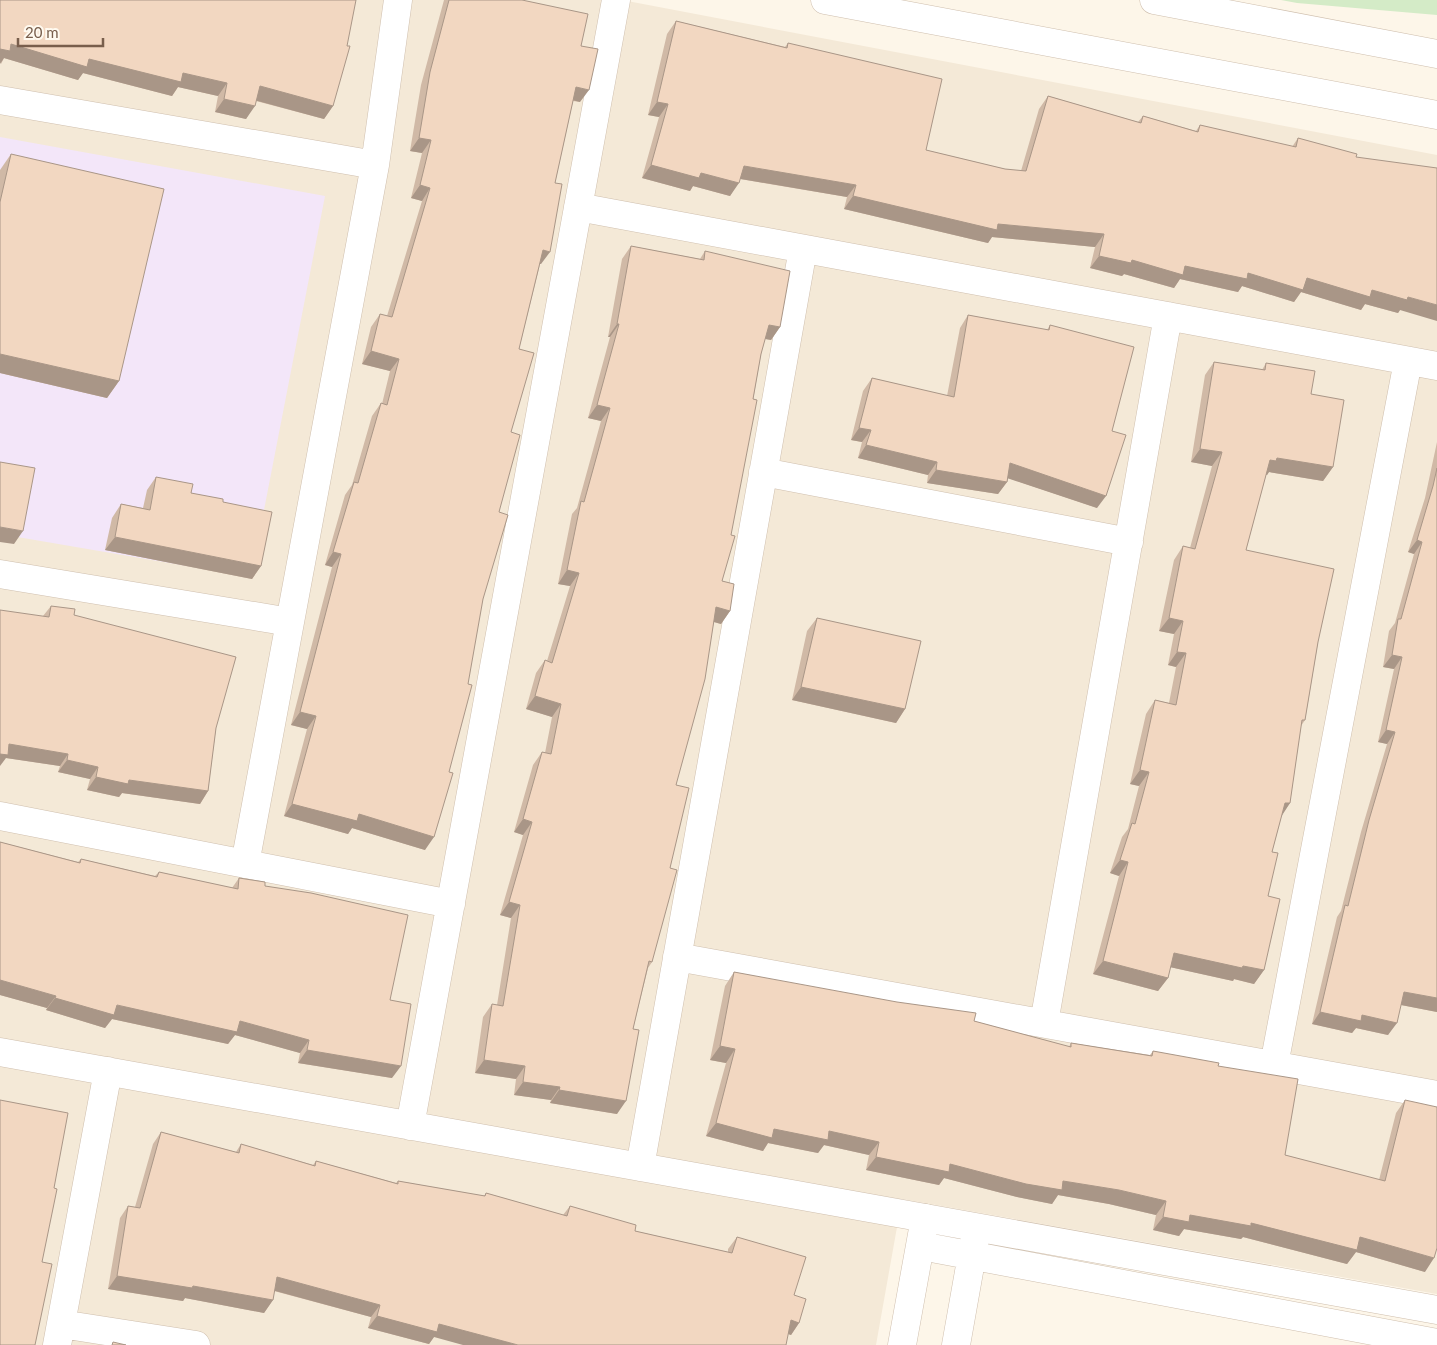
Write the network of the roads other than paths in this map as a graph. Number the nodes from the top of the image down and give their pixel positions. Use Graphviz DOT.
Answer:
graph roads {
  1 [pos="398,0"];
  2 [pos="616,0"];
  3 [pos="825,0"];
  4 [pos="1154,0"];
  5 [pos="1437,54"];
  6 [pos="0,100"];
  7 [pos="1437,116"];
  8 [pos="375,164"];
  9 [pos="578,207"];
  10 [pos="803,249"];
  11 [pos="1168,316"];
  12 [pos="1408,361"];
  13 [pos="1437,366"];
  14 [pos="763,472"];
  15 [pos="1128,542"];
  16 [pos="0,574"];
  17 [pos="290,622"];
  18 [pos="0,816"];
  19 [pos="245,864"];
  20 [pos="451,904"];
  21 [pos="677,957"];
  22 [pos="1044,1023"];
  23 [pos="0,1052"];
  24 [pos="1274,1065"];
  25 [pos="108,1071"];
  26 [pos="1437,1095"];
  27 [pos="410,1126"];
  28 [pos="640,1167"];
  29 [pos="925,1218"];
  30 [pos="977,1227"];
  31 [pos="921,1246"];
  32 [pos="972,1255"];
  33 [pos="1437,1310"];
  34 [pos="59,1335"];
  35 [pos="1437,1343"];
  36 [pos="196,1345"];
  37 [pos="902,1345"];
  38 [pos="956,1345"];
  1 -- 8 [label="street"];
  2 -- 9 [label="street"];
  3 -- 7 [label="street"];
  4 -- 5 [label="street"];
  6 -- 8 [label="street"];
  8 -- 17 [label="street"];
  9 -- 10 [label="street"];
  9 -- 20 [label="street"];
  10 -- 11 [label="street"];
  10 -- 14 [label="street"];
  11 -- 12 [label="street"];
  11 -- 15 [label="street"];
  12 -- 13 [label="street"];
  12 -- 24 [label="street"];
  14 -- 15 [label="street"];
  14 -- 21 [label="street"];
  15 -- 22 [label="street"];
  16 -- 17 [label="street"];
  17 -- 19 [label="street"];
  18 -- 19 [label="street"];
  19 -- 20 [label="street"];
  20 -- 27 [label="street"];
  21 -- 22 [label="street"];
  21 -- 28 [label="street"];
  22 -- 24 [label="street"];
  23 -- 25 [label="street"];
  24 -- 26 [label="street"];
  25 -- 27 [label="street"];
  25 -- 34 [label="street"];
  27 -- 28 [label="street"];
  28 -- 29 [label="street"];
  29 -- 30 [label="street"];
  29 -- 31 [label="street"];
  30 -- 32 [label="street"];
  30 -- 33 [label="street"];
  31 -- 32 [label="street"];
  31 -- 37 [label="street"];
  32 -- 35 [label="street"];
  32 -- 38 [label="street"];
  34 -- 36 [label="street"];
}
